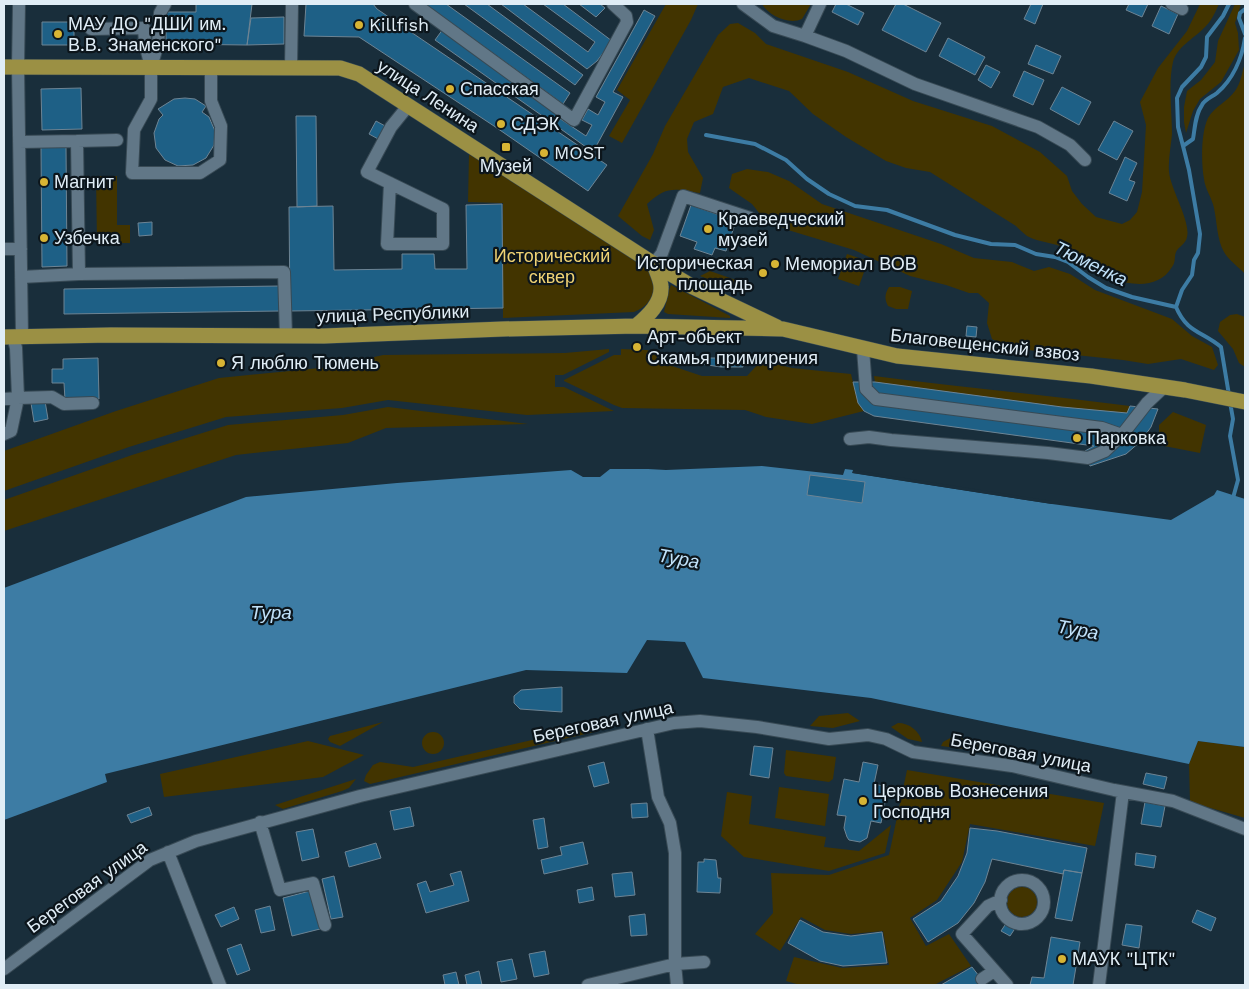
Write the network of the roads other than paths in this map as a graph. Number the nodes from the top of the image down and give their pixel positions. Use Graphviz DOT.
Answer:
graph roads {
  1 [pos="19,4"];
  2 [pos="165,4"];
  3 [pos="292,4"];
  4 [pos="415,4"];
  5 [pos="613,4"];
  6 [pos="743,4"];
  7 [pos="820,4"];
  8 [pos="91,29"];
  9 [pos="806,36"];
  10 [pos="11,67"];
  11 [pos="151,67"];
  12 [pos="211,68"];
  13 [pos="291,68"];
  14 [pos="408,106"];
  15 [pos="116,140"];
  16 [pos="77,141"];
  17 [pos="19,142"];
  18 [pos="1085,160"];
  19 [pos="390,183"];
  20 [pos="750,218"];
  21 [pos="4,248"];
  22 [pos="21,249"];
  23 [pos="654,264"];
  24 [pos="79,274"];
  25 [pos="21,277"];
  26 [pos="636,326"];
  27 [pos="783,329"];
  28 [pos="13,336"];
  29 [pos="286,336"];
  30 [pos="863,349"];
  31 [pos="1163,388"];
  32 [pos="18,398"];
  33 [pos="4,400"];
  34 [pos="1245,402"];
  35 [pos="92,403"];
  36 [pos="4,434"];
  37 [pos="1122,435"];
  38 [pos="850,439"];
  39 [pos="647,729"];
  40 [pos="1123,792"];
  41 [pos="260,822"];
  42 [pos="1245,830"];
  43 [pos="168,852"];
  44 [pos="1001,900"];
  45 [pos="325,925"];
  46 [pos="704,962"];
  47 [pos="675,964"];
  48 [pos="4,970"];
  49 [pos="994,971"];
  50 [pos="982,979"];
  51 [pos="220,985"];
  52 [pos="588,985"];
  53 [pos="677,985"];
  54 [pos="1007,985"];
  55 [pos="1099,985"];
  1 -- 10 [label="street"];
  2 -- 11 [label="street"];
  3 -- 13 [label="street"];
  4 -- 5 [label="street"];
  6 -- 9 [label="street"];
  7 -- 9 [label="street"];
  8 -- 11 [label="street"];
  9 -- 18 [label="street"];
  10 -- 11 [label="main road, улица Ленина"];
  10 -- 17 [label="street"];
  11 -- 12 [label="main road, улица Ленина"];
  11 -- 12 [label="street"];
  12 -- 13 [label="main road, улица Ленина"];
  13 -- 14 [label="main road, улица Ленина"];
  14 -- 19 [label="street"];
  14 -- 23 [label="main road, улица Ленина"];
  15 -- 16 [label="street"];
  16 -- 17 [label="street"];
  16 -- 24 [label="street"];
  17 -- 22 [label="street"];
  19 -- 19 [label="street"];
  20 -- 23 [label="street"];
  21 -- 22 [label="street"];
  22 -- 25 [label="street"];
  23 -- 26 [label="main road"];
  23 -- 27 [label="main road, улица Ленина"];
  24 -- 25 [label="street"];
  24 -- 29 [label="street"];
  25 -- 28 [label="street"];
  26 -- 27 [label="main road, улица Республики"];
  26 -- 29 [label="main road, улица Республики"];
  27 -- 30 [label="main road, Благовещенский взвоз"];
  28 -- 29 [label="main road, улица Республики"];
  28 -- 32 [label="street"];
  30 -- 31 [label="main road, Благовещенский взвоз"];
  30 -- 37 [label="street"];
  31 -- 34 [label="main road, Благовещенский взвоз"];
  31 -- 37 [label="street"];
  32 -- 33 [label="street"];
  32 -- 35 [label="street"];
  32 -- 36 [label="street"];
  37 -- 38 [label="street"];
  39 -- 40 [label="street, Береговая улица"];
  39 -- 41 [label="street, Береговая улица"];
  39 -- 47 [label="street"];
  40 -- 42 [label="street, Береговая улица"];
  40 -- 55 [label="street"];
  41 -- 43 [label="street, Береговая улица"];
  41 -- 45 [label="street"];
  43 -- 48 [label="street, Береговая улица"];
  43 -- 51 [label="street"];
  44 -- 49 [label="street"];
  46 -- 47 [label="street"];
  47 -- 52 [label="street"];
  47 -- 53 [label="street"];
  49 -- 50 [label="street"];
  49 -- 54 [label="street"];
}
